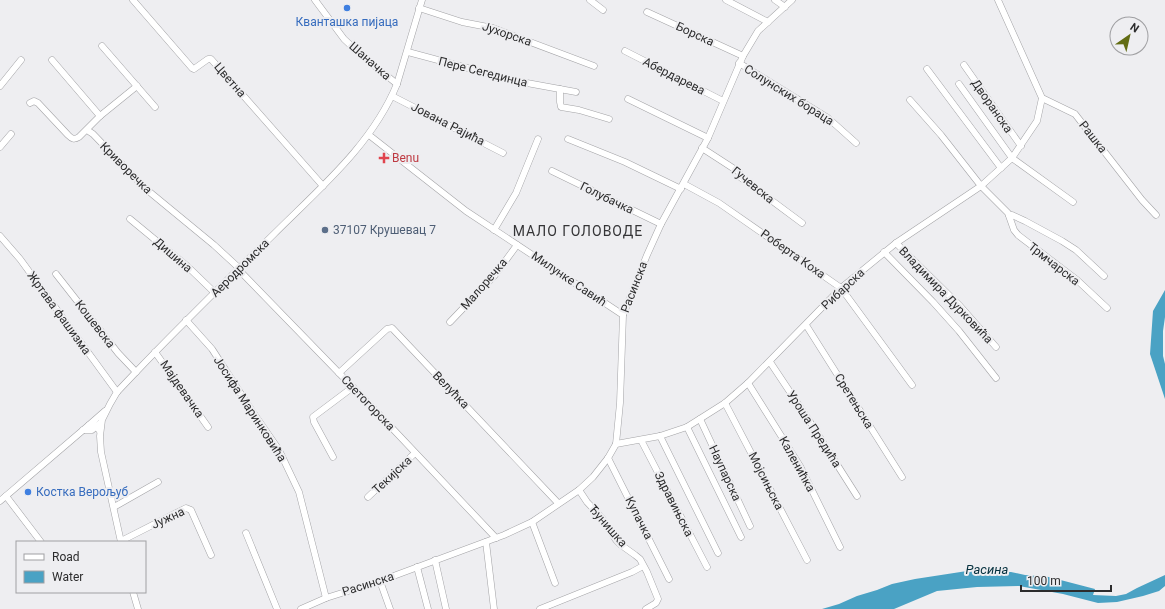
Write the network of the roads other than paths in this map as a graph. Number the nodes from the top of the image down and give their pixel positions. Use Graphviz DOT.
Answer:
graph roads {
  1 [pos="133,0"];
  2 [pos="315,0"];
  3 [pos="422,0"];
  4 [pos="590,0"];
  5 [pos="726,0"];
  6 [pos="775,0"];
  7 [pos="792,0"];
  8 [pos="998,0"];
  9 [pos="785,7"];
  10 [pos="419,8"];
  11 [pos="603,10"];
  12 [pos="648,12"];
  13 [pos="768,22"];
  14 [pos="102,46"];
  15 [pos="625,51"];
  16 [pos="408,52"];
  17 [pos="743,56"];
  18 [pos="21,60"];
  19 [pos="52,60"];
  20 [pos="739,63"];
  21 [pos="964,65"];
  22 [pos="594,66"];
  23 [pos="927,69"];
  24 [pos="397,84"];
  25 [pos="959,84"];
  26 [pos="0,86"];
  27 [pos="137,86"];
  28 [pos="560,89"];
  29 [pos="576,92"];
  30 [pos="392,96"];
  31 [pos="1042,98"];
  32 [pos="628,99"];
  33 [pos="910,100"];
  34 [pos="723,101"];
  35 [pos="30,103"];
  36 [pos="155,107"];
  37 [pos="100,116"];
  38 [pos="609,119"];
  39 [pos="87,130"];
  40 [pos="11,134"];
  41 [pos="369,135"];
  42 [pos="708,138"];
  43 [pos="538,139"];
  44 [pos="568,140"];
  45 [pos="856,143"];
  46 [pos="1021,146"];
  47 [pos="0,147"];
  48 [pos="702,148"];
  49 [pos="503,153"];
  50 [pos="1012,158"];
  51 [pos="1001,168"];
  52 [pos="552,171"];
  53 [pos="322,186"];
  54 [pos="682,186"];
  55 [pos="981,186"];
  56 [pos="1073,202"];
  57 [pos="1009,215"];
  58 [pos="1156,215"];
  59 [pos="130,219"];
  60 [pos="802,223"];
  61 [pos="661,224"];
  62 [pos="494,230"];
  63 [pos="0,236"];
  64 [pos="896,243"];
  65 [pos="517,245"];
  66 [pos="884,252"];
  67 [pos="238,267"];
  68 [pos="56,274"];
  69 [pos="1104,276"];
  70 [pos="841,288"];
  71 [pos="215,293"];
  72 [pos="1107,308"];
  73 [pos="623,315"];
  74 [pos="186,320"];
  75 [pos="450,322"];
  76 [pos="806,325"];
  77 [pos="996,347"];
  78 [pos="155,352"];
  79 [pos="770,362"];
  80 [pos="136,372"];
  81 [pos="339,373"];
  82 [pos="996,378"];
  83 [pos="748,383"];
  84 [pos="912,385"];
  85 [pos="352,387"];
  86 [pos="117,392"];
  87 [pos="725,403"];
  88 [pos="108,406"];
  89 [pos="700,419"];
  90 [pos="208,427"];
  91 [pos="687,427"];
  92 [pos="86,428"];
  93 [pos="99,429"];
  94 [pos="660,436"];
  95 [pos="100,440"];
  96 [pos="641,440"];
  97 [pos="616,444"];
  98 [pos="415,453"];
  99 [pos="333,456"];
  100 [pos="608,458"];
  101 [pos="902,477"];
  102 [pos="158,482"];
  103 [pos="579,490"];
  104 [pos="6,496"];
  105 [pos="857,496"];
  106 [pos="368,497"];
  107 [pos="0,501"];
  108 [pos="558,503"];
  109 [pos="114,507"];
  110 [pos="532,522"];
  111 [pos="750,526"];
  112 [pos="246,533"];
  113 [pos="741,537"];
  114 [pos="496,538"];
  115 [pos="40,541"];
  116 [pos="121,541"];
  117 [pos="486,542"];
  118 [pos="840,547"];
  119 [pos="718,553"];
  120 [pos="211,555"];
  121 [pos="435,560"];
  122 [pos="807,560"];
  123 [pos="643,566"];
  124 [pos="417,567"];
  125 [pos="707,567"];
  126 [pos="669,579"];
  127 [pos="380,581"];
  128 [pos="554,583"];
  129 [pos="133,593"];
  130 [pos="326,598"];
  131 [pos="310,607"];
  132 [pos="138,609"];
  133 [pos="277,609"];
  134 [pos="300,609"];
  135 [pos="390,609"];
  136 [pos="428,609"];
  137 [pos="446,609"];
  138 [pos="494,609"];
  139 [pos="540,609"];
  140 [pos="646,609"];
  1 -- 53 [label="street, Цветна"];
  2 -- 24 [label="street, Шаначка"];
  3 -- 10 [label="street, Аеродромска"];
  4 -- 11 [label="street"];
  5 -- 13 [label="street"];
  6 -- 9 [label="street"];
  7 -- 9 [label="street, Расинска"];
  8 -- 31 [label="street"];
  9 -- 13 [label="street, Расинска"];
  10 -- 16 [label="street, Аеродромска"];
  10 -- 22 [label="street, Јухорска"];
  12 -- 17 [label="street, Борска"];
  13 -- 17 [label="street, Расинска"];
  14 -- 27 [label="street"];
  15 -- 34 [label="street, Абердарева"];
  16 -- 24 [label="street, Аеродромска"];
  16 -- 28 [label="street, Пере Сегединца"];
  17 -- 20 [label="street, Расинска"];
  18 -- 26 [label="street"];
  19 -- 37 [label="street"];
  20 -- 34 [label="street, Расинска"];
  20 -- 45 [label="street, Солунских бораца"];
  21 -- 46 [label="street, Дворанска"];
  23 -- 51 [label="street"];
  24 -- 30 [label="street, Аеродромска"];
  25 -- 50 [label="street"];
  27 -- 36 [label="street"];
  27 -- 37 [label="street"];
  28 -- 29 [label="street, Пере Сегединца"];
  28 -- 38 [label="street"];
  30 -- 41 [label="street, Аеродромска"];
  30 -- 49 [label="street, Јована Рајића"];
  31 -- 46 [label="street, Рибарска"];
  31 -- 58 [label="street, Рашка"];
  32 -- 42 [label="street"];
  33 -- 55 [label="street, Трмчарска"];
  34 -- 42 [label="street, Расинска"];
  35 -- 39 [label="street"];
  37 -- 39 [label="street"];
  39 -- 67 [label="street, Криворечка"];
  40 -- 47 [label="street"];
  41 -- 53 [label="street, Аеродромска"];
  41 -- 62 [label="street, Милунке Савић"];
  42 -- 48 [label="street, Расинска"];
  43 -- 62 [label="street"];
  44 -- 54 [label="street, Роберта Коха"];
  46 -- 50 [label="street, Рибарска"];
  48 -- 54 [label="street, Расинска"];
  48 -- 60 [label="street, Гучевска"];
  50 -- 51 [label="street, Рибарска"];
  50 -- 56 [label="street"];
  51 -- 55 [label="street, Рибарска"];
  52 -- 61 [label="street, Голубачка"];
  53 -- 67 [label="street, Аеродромска"];
  54 -- 61 [label="street, Расинска"];
  54 -- 70 [label="street, Роберта Коха"];
  55 -- 57 [label="street, Трмчарска"];
  55 -- 64 [label="street, Рибарска"];
  57 -- 69 [label="street, Трмчарска"];
  57 -- 72 [label="street, Трмчарска"];
  59 -- 71 [label="street, Дишина"];
  61 -- 73 [label="street, Расинска"];
  62 -- 65 [label="street, Милунке Савић"];
  63 -- 86 [label="street, Жртава фашизма"];
  64 -- 66 [label="street, Рибарска"];
  64 -- 77 [label="street, Владимира Дурковића"];
  65 -- 73 [label="street, Милунке Савић"];
  65 -- 75 [label="street, Малоречка"];
  66 -- 70 [label="street, Рибарска"];
  66 -- 82 [label="street"];
  67 -- 71 [label="street, Аеродромска"];
  67 -- 81 [label="street, Светогорска"];
  68 -- 80 [label="street, Кошевска"];
  70 -- 76 [label="street, Рибарска"];
  70 -- 84 [label="street, Роберта Коха"];
  71 -- 74 [label="street, Аеродромска"];
  73 -- 97 [label="street, Расинска"];
  74 -- 78 [label="street, Аеродромска"];
  74 -- 130 [label="street, Јосифа Маринковића"];
  76 -- 79 [label="street, Рибарска"];
  76 -- 101 [label="street, Сретењска"];
  78 -- 80 [label="street, Аеродромска"];
  78 -- 90 [label="street, Мајдевачка"];
  79 -- 83 [label="street, Рибарска"];
  79 -- 105 [label="street, Уроша Предића"];
  80 -- 86 [label="street, Аеродромска"];
  81 -- 85 [label="street, Светогорска"];
  81 -- 108 [label="street, Велућка"];
  83 -- 87 [label="street, Рибарска"];
  83 -- 118 [label="street, Каленићка"];
  85 -- 98 [label="street, Светогорска"];
  85 -- 99 [label="street"];
  86 -- 88 [label="street, Аеродромска"];
  87 -- 89 [label="street, Рибарска"];
  87 -- 122 [label="street, Мојсињска"];
  88 -- 92 [label="street"];
  88 -- 93 [label="street, Аеродромска"];
  89 -- 91 [label="street, Рибарска"];
  89 -- 111 [label="street, Наупарска"];
  91 -- 94 [label="street, Рибарска"];
  91 -- 113 [label="street"];
  92 -- 93 [label="street"];
  92 -- 95 [label="street"];
  92 -- 104 [label="street"];
  93 -- 95 [label="street"];
  94 -- 96 [label="street, Рибарска"];
  94 -- 119 [label="street"];
  95 -- 109 [label="street"];
  96 -- 97 [label="street, Рибарска"];
  96 -- 125 [label="street, Здравињска"];
  97 -- 100 [label="street, Расинска"];
  98 -- 106 [label="street, Текијска"];
  98 -- 114 [label="street, Светогорска"];
  100 -- 103 [label="street, Расинска"];
  100 -- 126 [label="street, Купачка"];
  102 -- 109 [label="street"];
  103 -- 108 [label="street, Расинска"];
  103 -- 123 [label="street, Ђунишка"];
  104 -- 107 [label="street"];
  104 -- 115 [label="street"];
  108 -- 110 [label="street, Расинска"];
  109 -- 116 [label="street"];
  110 -- 114 [label="street, Расинска"];
  110 -- 128 [label="street"];
  112 -- 133 [label="street"];
  114 -- 117 [label="street, Расинска"];
  116 -- 120 [label="street, Јужна"];
  117 -- 121 [label="street, Расинска"];
  117 -- 138 [label="street"];
  121 -- 124 [label="street, Расинска"];
  121 -- 137 [label="street"];
  123 -- 139 [label="street"];
  123 -- 140 [label="street, Ђунишка"];
  124 -- 127 [label="street, Расинска"];
  124 -- 136 [label="street"];
  127 -- 130 [label="street, Расинска"];
  127 -- 135 [label="street"];
  129 -- 132 [label="street"];
  130 -- 131 [label="street, Расинска"];
  131 -- 134 [label="street, Расинска"];
}
